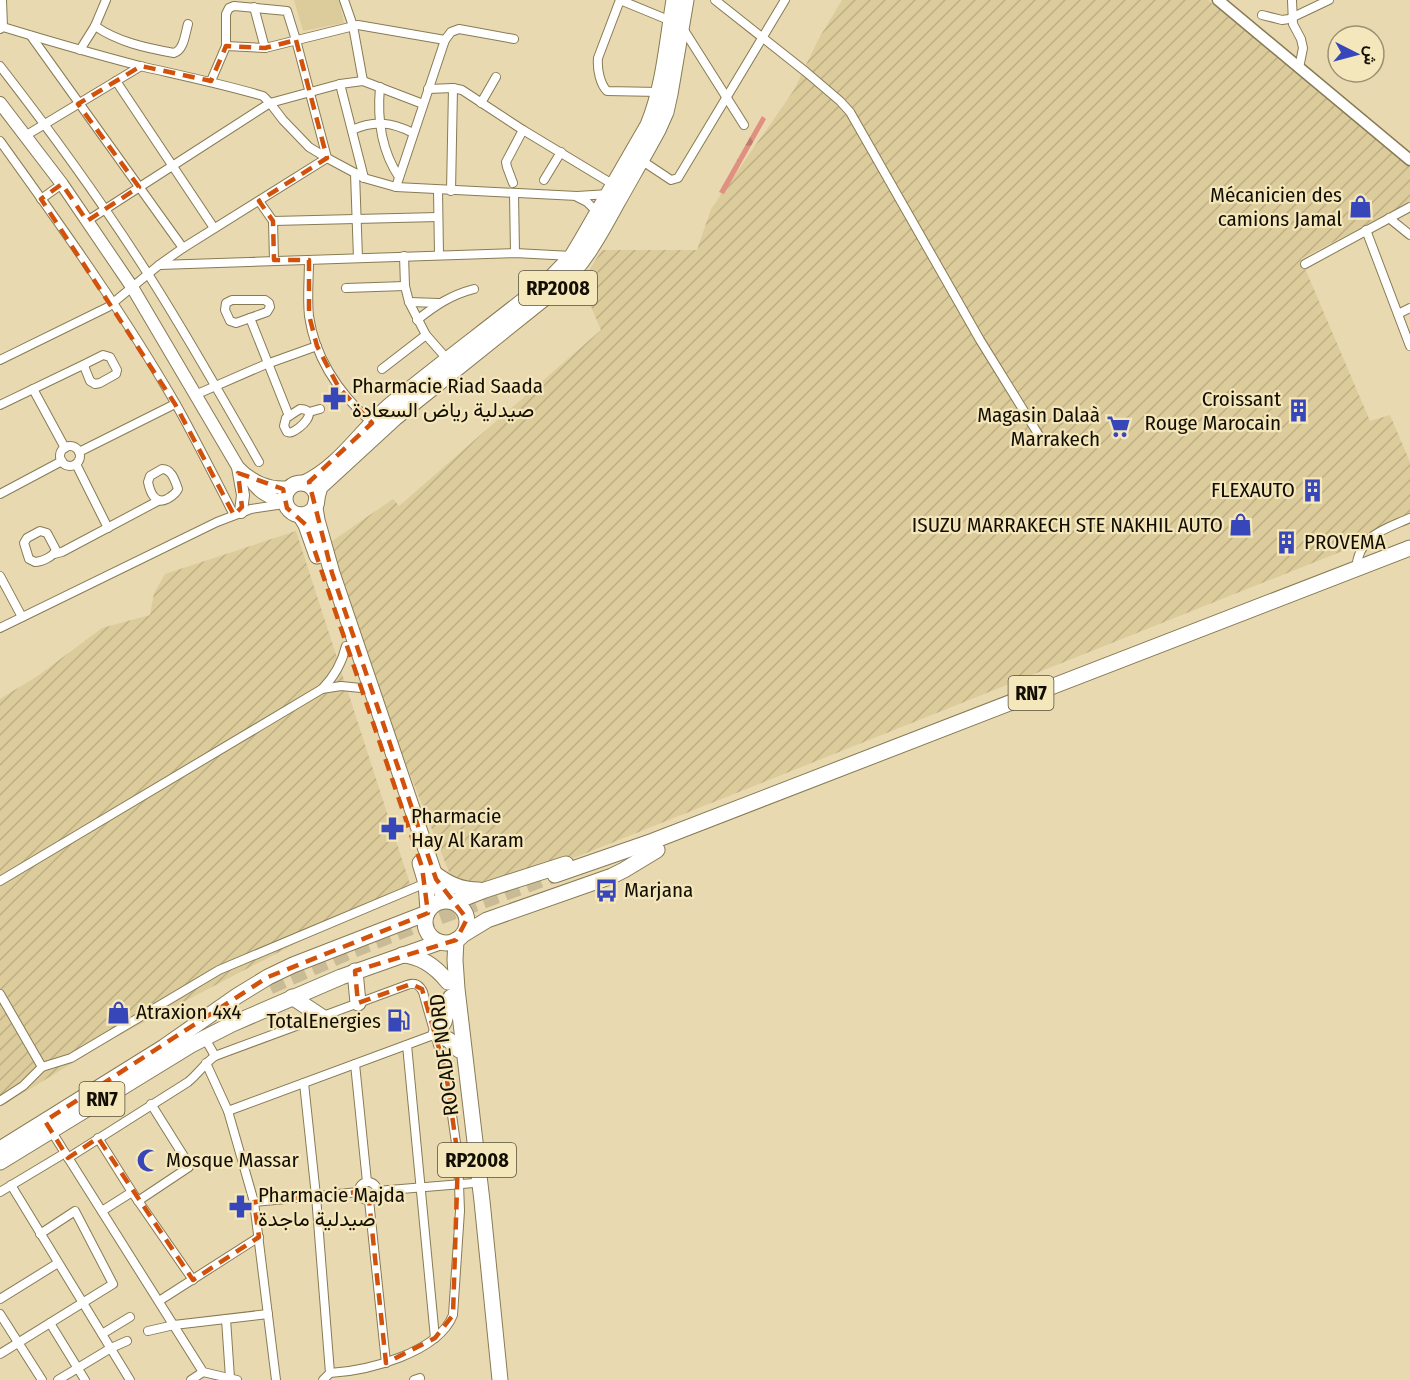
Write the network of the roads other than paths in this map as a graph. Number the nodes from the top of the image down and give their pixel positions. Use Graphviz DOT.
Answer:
graph roads {
  1 [pos="2,0"];
  2 [pos="106,0"];
  3 [pos="344,0"];
  4 [pos="674,0"];
  5 [pos="686,0"];
  6 [pos="715,0"];
  7 [pos="785,0"];
  8 [pos="1218,0"];
  9 [pos="1292,0"];
  10 [pos="1329,0"];
  11 [pos="254,7"];
  12 [pos="1262,15"];
  13 [pos="1292,18"];
  14 [pos="188,24"];
  15 [pos="676,24"];
  16 [pos="95,26"];
  17 [pos="353,26"];
  18 [pos="2,28"];
  19 [pos="31,36"];
  20 [pos="763,38"];
  21 [pos="514,39"];
  22 [pos="296,40"];
  23 [pos="445,40"];
  24 [pos="226,46"];
  25 [pos="265,48"];
  26 [pos="80,50"];
  27 [pos="0,66"];
  28 [pos="141,66"];
  29 [pos="1299,68"];
  30 [pos="496,77"];
  31 [pos="116,81"];
  32 [pos="211,81"];
  33 [pos="363,81"];
  34 [pos="340,84"];
  35 [pos="380,87"];
  36 [pos="453,88"];
  37 [pos="428,89"];
  38 [pos="309,92"];
  39 [pos="659,92"];
  40 [pos="726,96"];
  41 [pos="0,103"];
  42 [pos="270,103"];
  43 [pos="481,103"];
  44 [pos="78,104"];
  45 [pos="423,104"];
  46 [pos="380,123"];
  47 [pos="45,124"];
  48 [pos="744,125"];
  49 [pos="352,130"];
  50 [pos="523,130"];
  51 [pos="413,133"];
  52 [pos="25,136"];
  53 [pos="0,141"];
  54 [pos="561,152"];
  55 [pos="327,158"];
  56 [pos="641,160"];
  57 [pos="1410,160"];
  58 [pos="172,165"];
  59 [pos="355,173"];
  60 [pos="399,177"];
  61 [pos="364,178"];
  62 [pos="544,180"];
  63 [pos="513,183"];
  64 [pos="62,184"];
  65 [pos="139,187"];
  66 [pos="396,187"];
  67 [pos="611,189"];
  68 [pos="438,190"];
  69 [pos="451,191"];
  70 [pos="514,193"];
  71 [pos="577,196"];
  72 [pos="41,199"];
  73 [pos="259,201"];
  74 [pos="1410,207"];
  75 [pos="105,209"];
  76 [pos="598,213"];
  77 [pos="438,217"];
  78 [pos="357,218"];
  79 [pos="1389,218"];
  80 [pos="87,221"];
  81 [pos="273,221"];
  82 [pos="214,228"];
  83 [pos="1366,230"];
  84 [pos="1410,235"];
  85 [pos="183,248"];
  86 [pos="515,253"];
  87 [pos="439,255"];
  88 [pos="404,256"];
  89 [pos="572,256"];
  90 [pos="358,258"];
  91 [pos="273,260"];
  92 [pos="309,260"];
  93 [pos="1305,264"];
  94 [pos="159,265"];
  95 [pos="148,273"];
  96 [pos="405,286"];
  97 [pos="132,287"];
  98 [pos="346,288"];
  99 [pos="474,289"];
  100 [pos="409,302"];
  101 [pos="113,303"];
  102 [pos="440,303"];
  103 [pos="1410,308"];
  104 [pos="1398,314"];
  105 [pos="250,318"];
  106 [pos="417,320"];
  107 [pos="426,335"];
  108 [pos="317,346"];
  109 [pos="1410,346"];
  110 [pos="0,360"];
  111 [pos="448,360"];
  112 [pos="85,364"];
  113 [pos="267,364"];
  114 [pos="382,369"];
  115 [pos="216,385"];
  116 [pos="33,389"];
  117 [pos="195,395"];
  118 [pos="175,404"];
  119 [pos="0,405"];
  120 [pos="320,409"];
  121 [pos="309,412"];
  122 [pos="289,416"];
  123 [pos="372,423"];
  124 [pos="1040,437"];
  125 [pos="65,448"];
  126 [pos="79,452"];
  127 [pos="62,461"];
  128 [pos="259,462"];
  129 [pos="76,464"];
  130 [pos="238,467"];
  131 [pos="250,478"];
  132 [pos="297,485"];
  133 [pos="0,494"];
  134 [pos="316,499"];
  135 [pos="158,501"];
  136 [pos="285,503"];
  137 [pos="237,514"];
  138 [pos="300,515"];
  139 [pos="1410,518"];
  140 [pos="108,528"];
  141 [pos="1410,548"];
  142 [pos="54,554"];
  143 [pos="1410,556"];
  144 [pos="1356,569"];
  145 [pos="0,576"];
  146 [pos="22,617"];
  147 [pos="0,628"];
  148 [pos="346,646"];
  149 [pos="361,688"];
  150 [pos="322,689"];
  151 [pos="655,845"];
  152 [pos="430,878"];
  153 [pos="557,879"];
  154 [pos="0,881"];
  155 [pos="485,890"];
  156 [pos="453,902"];
  157 [pos="427,912"];
  158 [pos="450,940"];
  159 [pos="399,956"];
  160 [pos="356,971"];
  161 [pos="449,990"];
  162 [pos="0,994"];
  163 [pos="292,997"];
  164 [pos="358,1003"];
  165 [pos="322,1017"];
  166 [pos="196,1024"];
  167 [pos="436,1034"];
  168 [pos="204,1038"];
  169 [pos="407,1045"];
  170 [pos="459,1050"];
  171 [pos="215,1056"];
  172 [pos="206,1064"];
  173 [pos="355,1064"];
  174 [pos="42,1067"];
  175 [pos="304,1083"];
  176 [pos="0,1101"];
  177 [pos="151,1104"];
  178 [pos="228,1111"];
  179 [pos="48,1126"];
  180 [pos="98,1138"];
  181 [pos="0,1149"];
  182 [pos="66,1156"];
  183 [pos="0,1162"];
  184 [pos="367,1182"];
  185 [pos="467,1183"];
  186 [pos="11,1185"];
  187 [pos="420,1187"];
  188 [pos="377,1191"];
  189 [pos="0,1192"];
  190 [pos="132,1192"];
  191 [pos="359,1192"];
  192 [pos="316,1196"];
  193 [pos="369,1200"];
  194 [pos="138,1202"];
  195 [pos="254,1202"];
  196 [pos="102,1211"];
  197 [pos="40,1234"];
  198 [pos="259,1237"];
  199 [pos="58,1263"];
  200 [pos="193,1280"];
  201 [pos="0,1299"];
  202 [pos="159,1301"];
  203 [pos="83,1303"];
  204 [pos="0,1314"];
  205 [pos="268,1314"];
  206 [pos="130,1317"];
  207 [pos="226,1319"];
  208 [pos="50,1323"];
  209 [pos="174,1325"];
  210 [pos="148,1331"];
  211 [pos="102,1334"];
  212 [pos="435,1338"];
  213 [pos="126,1341"];
  214 [pos="18,1343"];
  215 [pos="111,1348"];
  216 [pos="0,1354"];
  217 [pos="386,1363"];
  218 [pos="77,1368"];
  219 [pos="203,1372"];
  220 [pos="330,1372"];
  221 [pos="228,1379"];
  222 [pos="42,1380"];
  223 [pos="57,1380"];
  224 [pos="85,1380"];
  225 [pos="130,1380"];
  226 [pos="191,1380"];
  227 [pos="276,1380"];
  228 [pos="323,1380"];
  229 [pos="493,1380"];
  230 [pos="500,1380"];
  1 -- 18 [label="street"];
  2 -- 16 [label="street"];
  3 -- 17 [label="street"];
  4 -- 15 [label="highway, RP2008"];
  5 -- 15 [label="highway, RP2008"];
  6 -- 20 [label="street"];
  7 -- 20 [label="street"];
  8 -- 29 [label="street"];
  9 -- 13 [label="street"];
  10 -- 13 [label="street"];
  11 -- 22 [label="street"];
  11 -- 24 [label="street"];
  11 -- 25 [label="street"];
  12 -- 13 [label="street"];
  13 -- 29 [label="street"];
  14 -- 16 [label="street"];
  15 -- 39 [label="highway, RP2008"];
  15 -- 39 [label="street"];
  15 -- 40 [label="street"];
  15 -- 56 [label="highway, RP2008"];
  16 -- 26 [label="street"];
  17 -- 22 [label="street"];
  17 -- 23 [label="street"];
  17 -- 33 [label="street"];
  18 -- 19 [label="street"];
  19 -- 26 [label="street"];
  19 -- 44 [label="street"];
  20 -- 40 [label="street"];
  20 -- 124 [label="street"];
  21 -- 23 [label="street"];
  22 -- 25 [label="street"];
  22 -- 38 [label="street"];
  23 -- 37 [label="street"];
  24 -- 25 [label="street"];
  24 -- 32 [label="street"];
  26 -- 28 [label="street"];
  27 -- 47 [label="street"];
  28 -- 31 [label="street"];
  28 -- 32 [label="street"];
  29 -- 57 [label="street"];
  30 -- 43 [label="street"];
  31 -- 44 [label="street"];
  31 -- 58 [label="street"];
  32 -- 42 [label="street"];
  33 -- 34 [label="street"];
  33 -- 35 [label="street"];
  34 -- 38 [label="street"];
  34 -- 49 [label="street"];
  35 -- 45 [label="street"];
  35 -- 46 [label="street"];
  36 -- 37 [label="street"];
  36 -- 43 [label="street"];
  36 -- 69 [label="street"];
  37 -- 45 [label="street"];
  38 -- 42 [label="street"];
  38 -- 55 [label="street"];
  39 -- 67 [label="highway, RP2008"];
  40 -- 48 [label="street"];
  40 -- 56 [label="street"];
  41 -- 52 [label="main road"];
  42 -- 55 [label="street"];
  42 -- 58 [label="street"];
  43 -- 50 [label="street"];
  44 -- 47 [label="street"];
  44 -- 65 [label="street"];
  45 -- 51 [label="street"];
  46 -- 49 [label="street"];
  46 -- 51 [label="street"];
  46 -- 60 [label="street"];
  47 -- 52 [label="street"];
  47 -- 75 [label="street"];
  49 -- 61 [label="street"];
  50 -- 54 [label="street"];
  50 -- 63 [label="street"];
  51 -- 60 [label="street"];
  52 -- 64 [label="main road"];
  53 -- 72 [label="street"];
  54 -- 62 [label="street"];
  54 -- 67 [label="street"];
  55 -- 59 [label="street"];
  55 -- 73 [label="street"];
  56 -- 134 [label="highway, RP2008"];
  58 -- 65 [label="street"];
  58 -- 82 [label="street"];
  59 -- 61 [label="street"];
  59 -- 78 [label="street"];
  60 -- 66 [label="street"];
  61 -- 66 [label="street"];
  64 -- 72 [label="street"];
  64 -- 80 [label="main road"];
  65 -- 75 [label="street"];
  65 -- 85 [label="street"];
  66 -- 68 [label="street"];
  67 -- 71 [label="street"];
  67 -- 76 [label="highway, RP2008"];
  68 -- 69 [label="street"];
  68 -- 77 [label="street"];
  69 -- 70 [label="street"];
  70 -- 71 [label="street"];
  70 -- 86 [label="street"];
  71 -- 76 [label="street"];
  72 -- 101 [label="street"];
  73 -- 81 [label="street"];
  73 -- 82 [label="street"];
  74 -- 79 [label="street"];
  75 -- 80 [label="street"];
  75 -- 95 [label="street"];
  76 -- 89 [label="highway, RP2008"];
  77 -- 78 [label="street"];
  77 -- 87 [label="street"];
  78 -- 81 [label="street"];
  78 -- 90 [label="street"];
  79 -- 83 [label="street"];
  79 -- 84 [label="street"];
  80 -- 97 [label="main road"];
  81 -- 91 [label="street"];
  82 -- 85 [label="street"];
  83 -- 93 [label="street"];
  83 -- 104 [label="street"];
  85 -- 94 [label="street"];
  86 -- 87 [label="street"];
  86 -- 89 [label="street"];
  87 -- 88 [label="street"];
  88 -- 90 [label="street"];
  88 -- 96 [label="street"];
  89 -- 111 [label="highway, RP2008"];
  90 -- 92 [label="street"];
  91 -- 92 [label="street"];
  91 -- 94 [label="street"];
  92 -- 108 [label="street"];
  94 -- 95 [label="street"];
  95 -- 97 [label="street"];
  95 -- 115 [label="street"];
  96 -- 98 [label="street"];
  96 -- 100 [label="street"];
  97 -- 101 [label="street"];
  97 -- 117 [label="main road"];
  99 -- 102 [label="street"];
  100 -- 102 [label="street"];
  100 -- 106 [label="street"];
  101 -- 110 [label="street"];
  101 -- 118 [label="street"];
  102 -- 106 [label="street"];
  103 -- 104 [label="street"];
  104 -- 109 [label="street"];
  105 -- 105 [label="street"];
  105 -- 113 [label="street"];
  106 -- 107 [label="street"];
  107 -- 111 [label="street"];
  107 -- 114 [label="street"];
  108 -- 113 [label="street"];
  108 -- 123 [label="street"];
  111 -- 123 [label="highway, RP2008"];
  112 -- 116 [label="street"];
  113 -- 115 [label="street"];
  113 -- 122 [label="street"];
  115 -- 117 [label="street"];
  115 -- 128 [label="street"];
  116 -- 119 [label="street"];
  116 -- 125 [label="street"];
  117 -- 130 [label="main road"];
  118 -- 126 [label="street"];
  118 -- 137 [label="street"];
  120 -- 121 [label="street"];
  121 -- 122 [label="street"];
  121 -- 122 [label="street"];
  123 -- 132 [label="highway, RP2008"];
  125 -- 126 [label="street"];
  125 -- 127 [label="street"];
  126 -- 129 [label="street"];
  127 -- 129 [label="street"];
  127 -- 133 [label="street"];
  129 -- 140 [label="street"];
  130 -- 131 [label="main road"];
  130 -- 137 [label="main road"];
  131 -- 132 [label="main road"];
  131 -- 136 [label="main road"];
  132 -- 134 [label="highway"];
  132 -- 136 [label="highway"];
  134 -- 138 [label="highway, RP2008"];
  134 -- 152 [label="highway"];
  135 -- 140 [label="street"];
  136 -- 137 [label="street"];
  136 -- 138 [label="highway"];
  137 -- 146 [label="street"];
  138 -- 148 [label="highway"];
  139 -- 144 [label="street"];
  140 -- 142 [label="street"];
  141 -- 144 [label="highway, RN7"];
  143 -- 151 [label="highway, RN7"];
  144 -- 151 [label="highway, RN7"];
  145 -- 146 [label="street"];
  146 -- 147 [label="street"];
  148 -- 149 [label="highway"];
  148 -- 150 [label="street"];
  149 -- 150 [label="street"];
  149 -- 152 [label="highway"];
  150 -- 154 [label="street"];
  151 -- 153 [label="highway, RN7"];
  151 -- 155 [label="highway"];
  151 -- 158 [label="highway"];
  152 -- 155 [label="highway"];
  152 -- 156 [label="highway"];
  152 -- 157 [label="highway"];
  152 -- 174 [label="street"];
  155 -- 156 [label="highway"];
  156 -- 157 [label="highway"];
  156 -- 158 [label="highway"];
  157 -- 158 [label="highway"];
  157 -- 166 [label="highway"];
  158 -- 159 [label="highway"];
  158 -- 161 [label="highway, ROCADE NORD / RP2008"];
  158 -- 230 [label="highway, ROCADE NORD / RP2008"];
  159 -- 160 [label="highway"];
  159 -- 161 [label="highway"];
  160 -- 163 [label="highway"];
  160 -- 164 [label="highway"];
  161 -- 167 [label="highway"];
  161 -- 170 [label="highway, ROCADE NORD / RP2008"];
  162 -- 174 [label="street"];
  163 -- 165 [label="highway"];
  163 -- 168 [label="highway"];
  164 -- 165 [label="street"];
  164 -- 167 [label="street"];
  165 -- 171 [label="street"];
  166 -- 168 [label="street"];
  166 -- 168 [label="highway, RN7"];
  166 -- 179 [label="highway, RN7"];
  167 -- 169 [label="street"];
  167 -- 170 [label="highway"];
  167 -- 185 [label="street"];
  168 -- 171 [label="street"];
  168 -- 179 [label="highway, RN7"];
  169 -- 173 [label="street"];
  169 -- 187 [label="street"];
  170 -- 185 [label="highway, ROCADE NORD / RP2008"];
  171 -- 172 [label="street"];
  172 -- 177 [label="street"];
  172 -- 178 [label="street"];
  173 -- 175 [label="street"];
  173 -- 184 [label="street"];
  174 -- 176 [label="street"];
  175 -- 178 [label="street"];
  175 -- 192 [label="street"];
  177 -- 180 [label="street"];
  177 -- 194 [label="street"];
  178 -- 195 [label="street"];
  179 -- 181 [label="highway, RN7"];
  179 -- 182 [label="street"];
  179 -- 183 [label="highway, RN7"];
  180 -- 182 [label="street"];
  180 -- 190 [label="street"];
  182 -- 186 [label="street"];
  182 -- 196 [label="street"];
  184 -- 188 [label="street"];
  184 -- 191 [label="street"];
  185 -- 187 [label="street"];
  185 -- 212 [label="street"];
  185 -- 229 [label="highway, ROCADE NORD / RP2008"];
  186 -- 189 [label="street"];
  186 -- 197 [label="street"];
  187 -- 188 [label="street"];
  187 -- 212 [label="street"];
  188 -- 193 [label="street"];
  190 -- 194 [label="street"];
  190 -- 196 [label="street"];
  191 -- 192 [label="street"];
  191 -- 193 [label="street"];
  192 -- 195 [label="street"];
  192 -- 220 [label="street"];
  193 -- 217 [label="street"];
  194 -- 200 [label="street"];
  195 -- 198 [label="street"];
  196 -- 202 [label="street"];
  197 -- 199 [label="street"];
  197 -- 203 [label="street"];
  198 -- 200 [label="street"];
  198 -- 205 [label="street"];
  199 -- 201 [label="street"];
  199 -- 203 [label="street"];
  200 -- 202 [label="street"];
  202 -- 209 [label="street"];
  203 -- 208 [label="street"];
  203 -- 211 [label="street"];
  204 -- 214 [label="street"];
  205 -- 207 [label="street"];
  205 -- 227 [label="street"];
  206 -- 211 [label="street"];
  207 -- 209 [label="street"];
  207 -- 221 [label="street"];
  208 -- 214 [label="street"];
  208 -- 218 [label="street"];
  209 -- 210 [label="street"];
  209 -- 219 [label="street"];
  211 -- 215 [label="street"];
  212 -- 217 [label="street"];
  213 -- 215 [label="street"];
  214 -- 216 [label="street"];
  214 -- 222 [label="street"];
  215 -- 218 [label="street"];
  215 -- 225 [label="street"];
  217 -- 220 [label="street"];
  218 -- 223 [label="street"];
  218 -- 224 [label="street"];
  219 -- 221 [label="street"];
  219 -- 226 [label="street"];
  220 -- 228 [label="street"];
}
